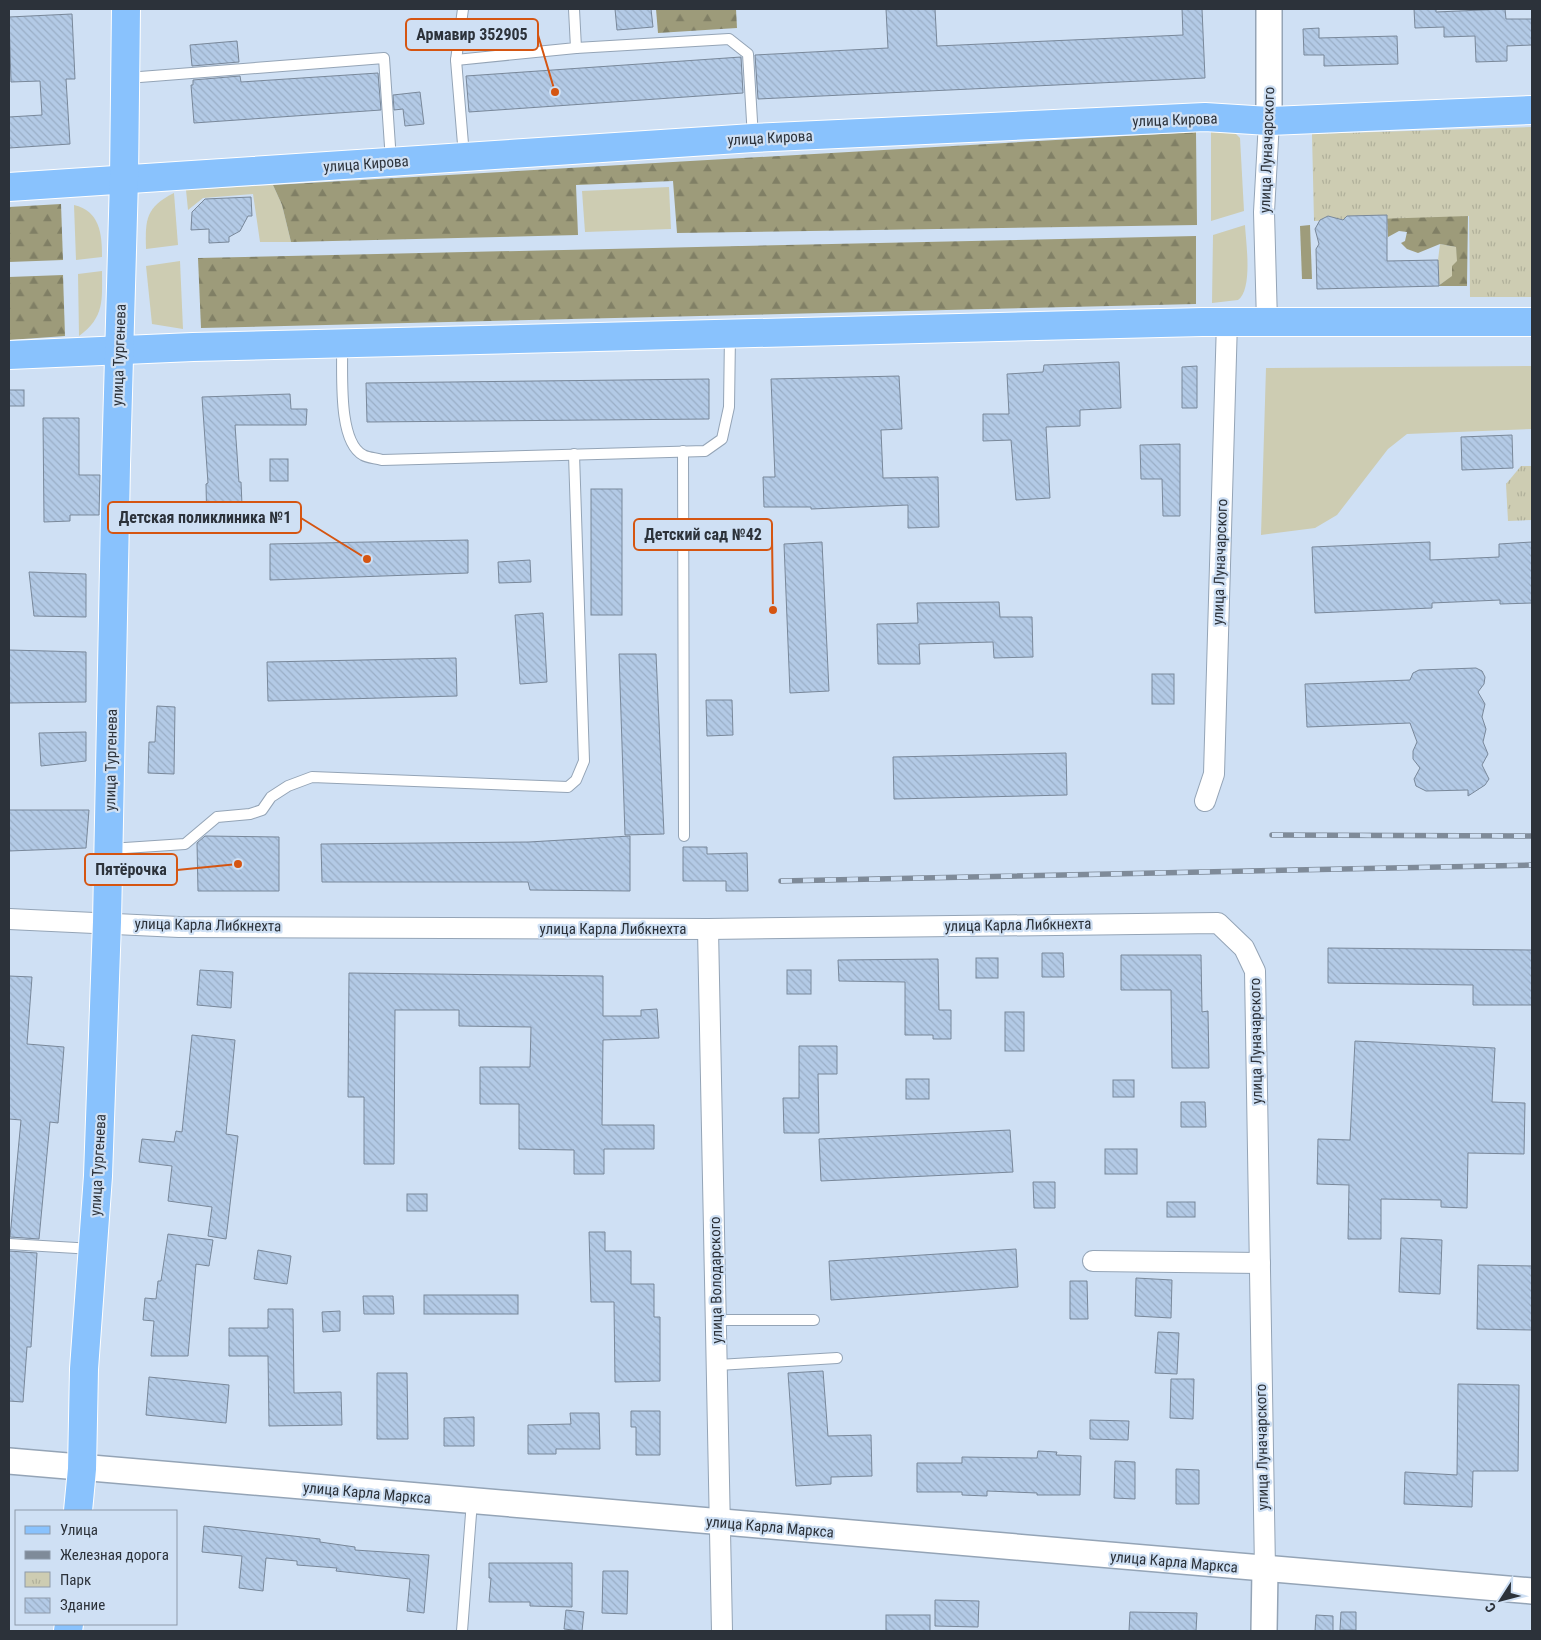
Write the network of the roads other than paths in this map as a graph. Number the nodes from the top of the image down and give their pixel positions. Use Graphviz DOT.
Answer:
graph roads {
  1 [pos="126,9"];
  2 [pos="463,9"];
  3 [pos="574,9"];
  4 [pos="1269,9"];
  5 [pos="576,48"];
  6 [pos="456,60"];
  7 [pos="126,78"];
  8 [pos="1532,110"];
  9 [pos="1269,121"];
  10 [pos="753,138"];
  11 [pos="464,157"];
  12 [pos="391,162"];
  13 [pos="124,179"];
  14 [pos="9,187"];
  15 [pos="1227,322"];
  16 [pos="1268,322"];
  17 [pos="1532,322"];
  18 [pos="730,332"];
  19 [pos="342,343"];
  20 [pos="120,349"];
  21 [pos="9,354"];
  22 [pos="683,451"];
  23 [pos="574,454"];
  24 [pos="1205,801"];
  25 [pos="684,836"];
  26 [pos="109,849"];
  27 [pos="9,919"];
  28 [pos="107,922"];
  29 [pos="1218,923"];
  30 [pos="708,929"];
  31 [pos="9,1244"];
  32 [pos="93,1249"];
  33 [pos="1093,1261"];
  34 [pos="1260,1264"];
  35 [pos="716,1320"];
  36 [pos="814,1320"];
  37 [pos="836,1358"];
  38 [pos="718,1365"];
  39 [pos="9,1462"];
  40 [pos="82,1469"];
  41 [pos="472,1501"];
  42 [pos="78,1510"];
  43 [pos="721,1522"];
  44 [pos="1265,1570"];
  45 [pos="1532,1591"];
  46 [pos="462,1631"];
  47 [pos="722,1631"];
  48 [pos="1264,1631"];
  1 -- 7 [label="main road, улица Тургенева"];
  2 -- 6 [label="lane"];
  3 -- 5 [label="lane"];
  4 -- 9 [label="street, улица Луначарского"];
  5 -- 6 [label="lane"];
  5 -- 10 [label="lane"];
  6 -- 11 [label="lane"];
  7 -- 12 [label="lane"];
  7 -- 13 [label="main road, улица Тургенева"];
  8 -- 9 [label="main road, улица Кирова"];
  9 -- 10 [label="main road, улица Кирова"];
  9 -- 16 [label="street, улица Луначарского"];
  10 -- 11 [label="main road, улица Кирова"];
  11 -- 12 [label="main road, улица Кирова"];
  12 -- 13 [label="main road, улица Кирова"];
  13 -- 14 [label="main road, улица Кирова"];
  13 -- 20 [label="main road, улица Тургенева"];
  15 -- 16 [label="main road"];
  15 -- 18 [label="main road"];
  15 -- 24 [label="street, улица Луначарского"];
  16 -- 17 [label="main road"];
  18 -- 19 [label="main road"];
  18 -- 22 [label="lane"];
  19 -- 20 [label="main road"];
  19 -- 23 [label="lane"];
  20 -- 21 [label="main road"];
  20 -- 26 [label="main road, улица Тургенева"];
  22 -- 23 [label="lane"];
  22 -- 25 [label="lane"];
  23 -- 26 [label="lane"];
  26 -- 28 [label="main road, улица Тургенева"];
  27 -- 28 [label="street, улица Карла Либкнехта"];
  28 -- 30 [label="street, улица Карла Либкнехта"];
  28 -- 32 [label="main road, улица Тургенева"];
  29 -- 30 [label="street, улица Карла Либкнехта"];
  29 -- 34 [label="street, улица Луначарского"];
  30 -- 35 [label="street, улица Володарского"];
  31 -- 32 [label="lane"];
  32 -- 40 [label="main road, улица Тургенева"];
  33 -- 34 [label="street"];
  34 -- 44 [label="street, улица Луначарского"];
  35 -- 36 [label="lane"];
  35 -- 38 [label="street, улица Володарского"];
  37 -- 38 [label="lane"];
  38 -- 43 [label="street, улица Володарского"];
  39 -- 40 [label="street, улица Карла Маркса"];
  40 -- 41 [label="street, улица Карла Маркса"];
  40 -- 42 [label="main road, улица Тургенева"];
  41 -- 43 [label="street, улица Карла Маркса"];
  41 -- 46 [label="lane"];
  43 -- 44 [label="street, улица Карла Маркса"];
  43 -- 47 [label="street, улица Володарского"];
  44 -- 45 [label="street, улица Карла Маркса"];
  44 -- 48 [label="street, улица Луначарского"];
}
